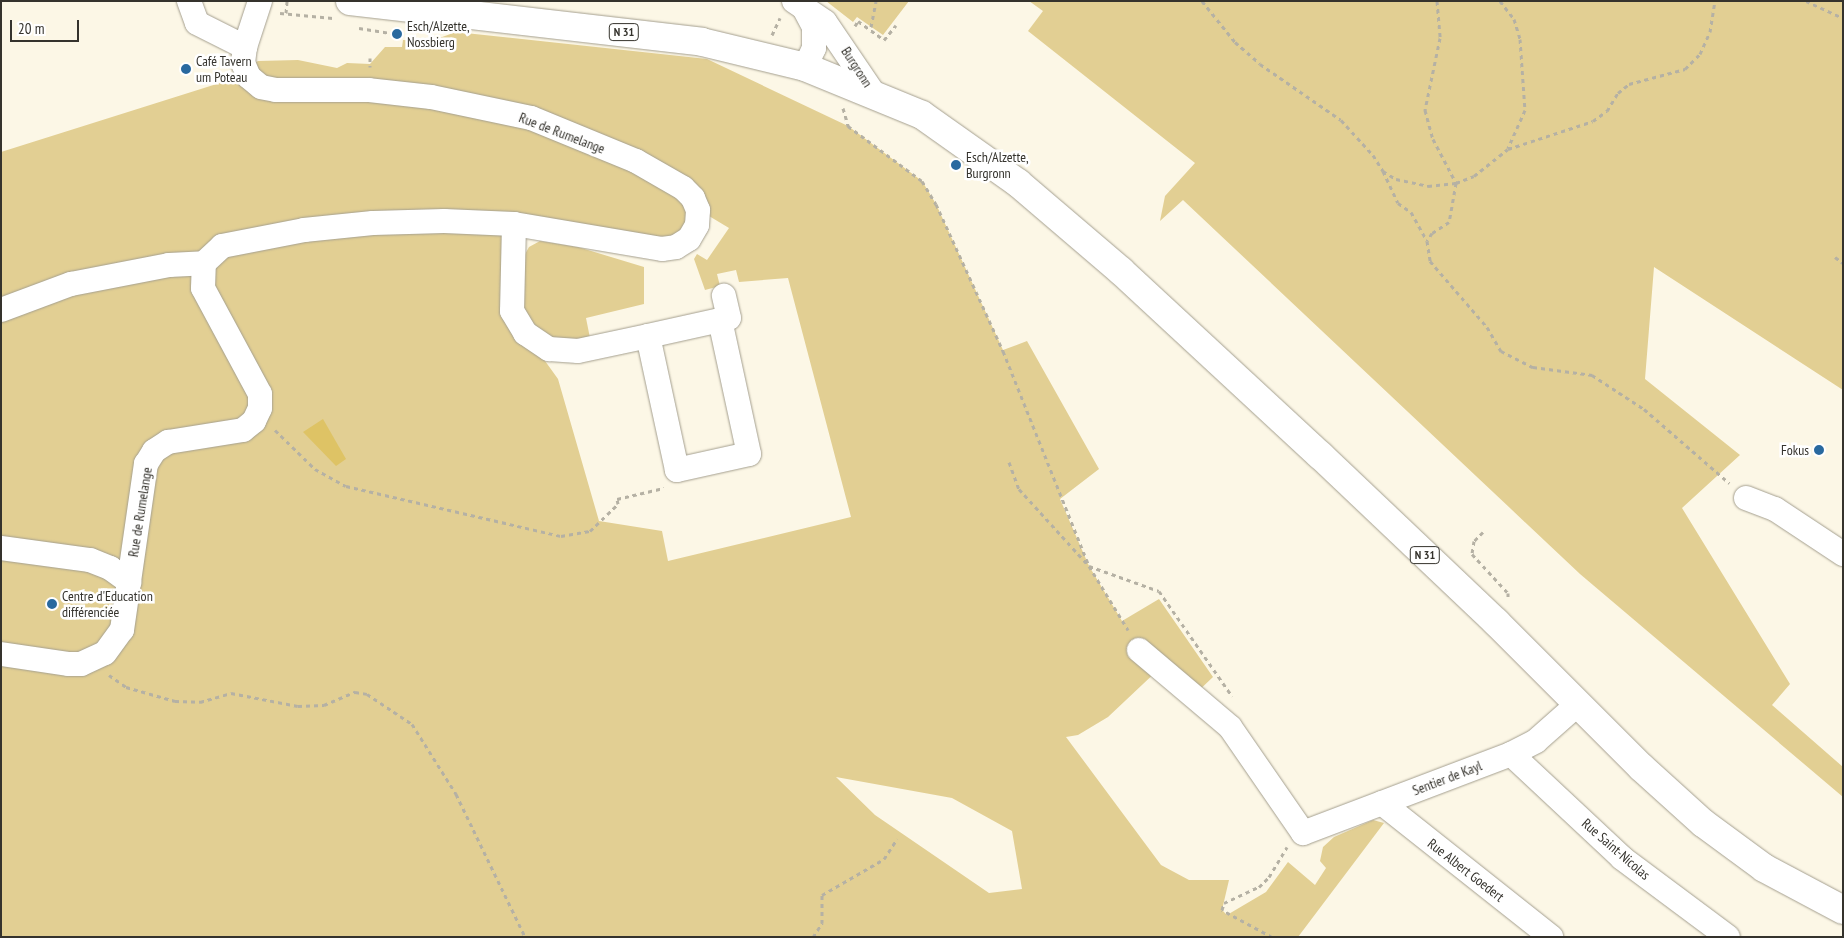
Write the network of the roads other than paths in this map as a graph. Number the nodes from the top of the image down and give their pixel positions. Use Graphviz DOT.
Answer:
graph roads {
  1 [pos="189,1"];
  2 [pos="260,1"];
  3 [pos="350,1"];
  4 [pos="793,8"];
  5 [pos="846,34"];
  6 [pos="245,47"];
  7 [pos="814,70"];
  8 [pos="874,94"];
  9 [pos="514,224"];
  10 [pos="204,263"];
  11 [pos="724,296"];
  12 [pos="1,310"];
  13 [pos="720,320"];
  14 [pos="648,336"];
  15 [pos="1746,498"];
  16 [pos="1,548"];
  17 [pos="1843,554"];
  18 [pos="129,582"];
  19 [pos="1140,650"];
  20 [pos="1,654"];
  21 [pos="1579,703"];
  22 [pos="1511,754"];
  23 [pos="1382,803"];
  24 [pos="1843,910"];
  25 [pos="1551,937"];
  26 [pos="1728,937"];
  1 -- 6 [label="street"];
  2 -- 6 [label="street, Rue de Rumelange"];
  3 -- 7 [label="main road, N 31"];
  4 -- 5 [label="street, Burgronn"];
  4 -- 7 [label="street"];
  5 -- 7 [label="street, Burgronn"];
  5 -- 8 [label="street, Burgronn"];
  6 -- 9 [label="street, Rue de Rumelange"];
  7 -- 8 [label="main road, N 31"];
  8 -- 21 [label="main road, N 31"];
  9 -- 10 [label="street, Rue de Rumelange"];
  9 -- 14 [label="street"];
  10 -- 12 [label="street"];
  10 -- 18 [label="street, Rue de Rumelange"];
  11 -- 13 [label="street"];
  13 -- 14 [label="street"];
  13 -- 14 [label="street"];
  15 -- 17 [label="street"];
  16 -- 18 [label="street"];
  18 -- 20 [label="street, Rue de Rumelange"];
  19 -- 23 [label="street, Sentier de Kayl"];
  21 -- 22 [label="street, Sentier de Kayl"];
  21 -- 24 [label="main road, N 31"];
  22 -- 23 [label="street, Sentier de Kayl"];
  22 -- 26 [label="street, Rue Saint-Nicolas"];
  23 -- 25 [label="street, Rue Albert Goedert"];
}
